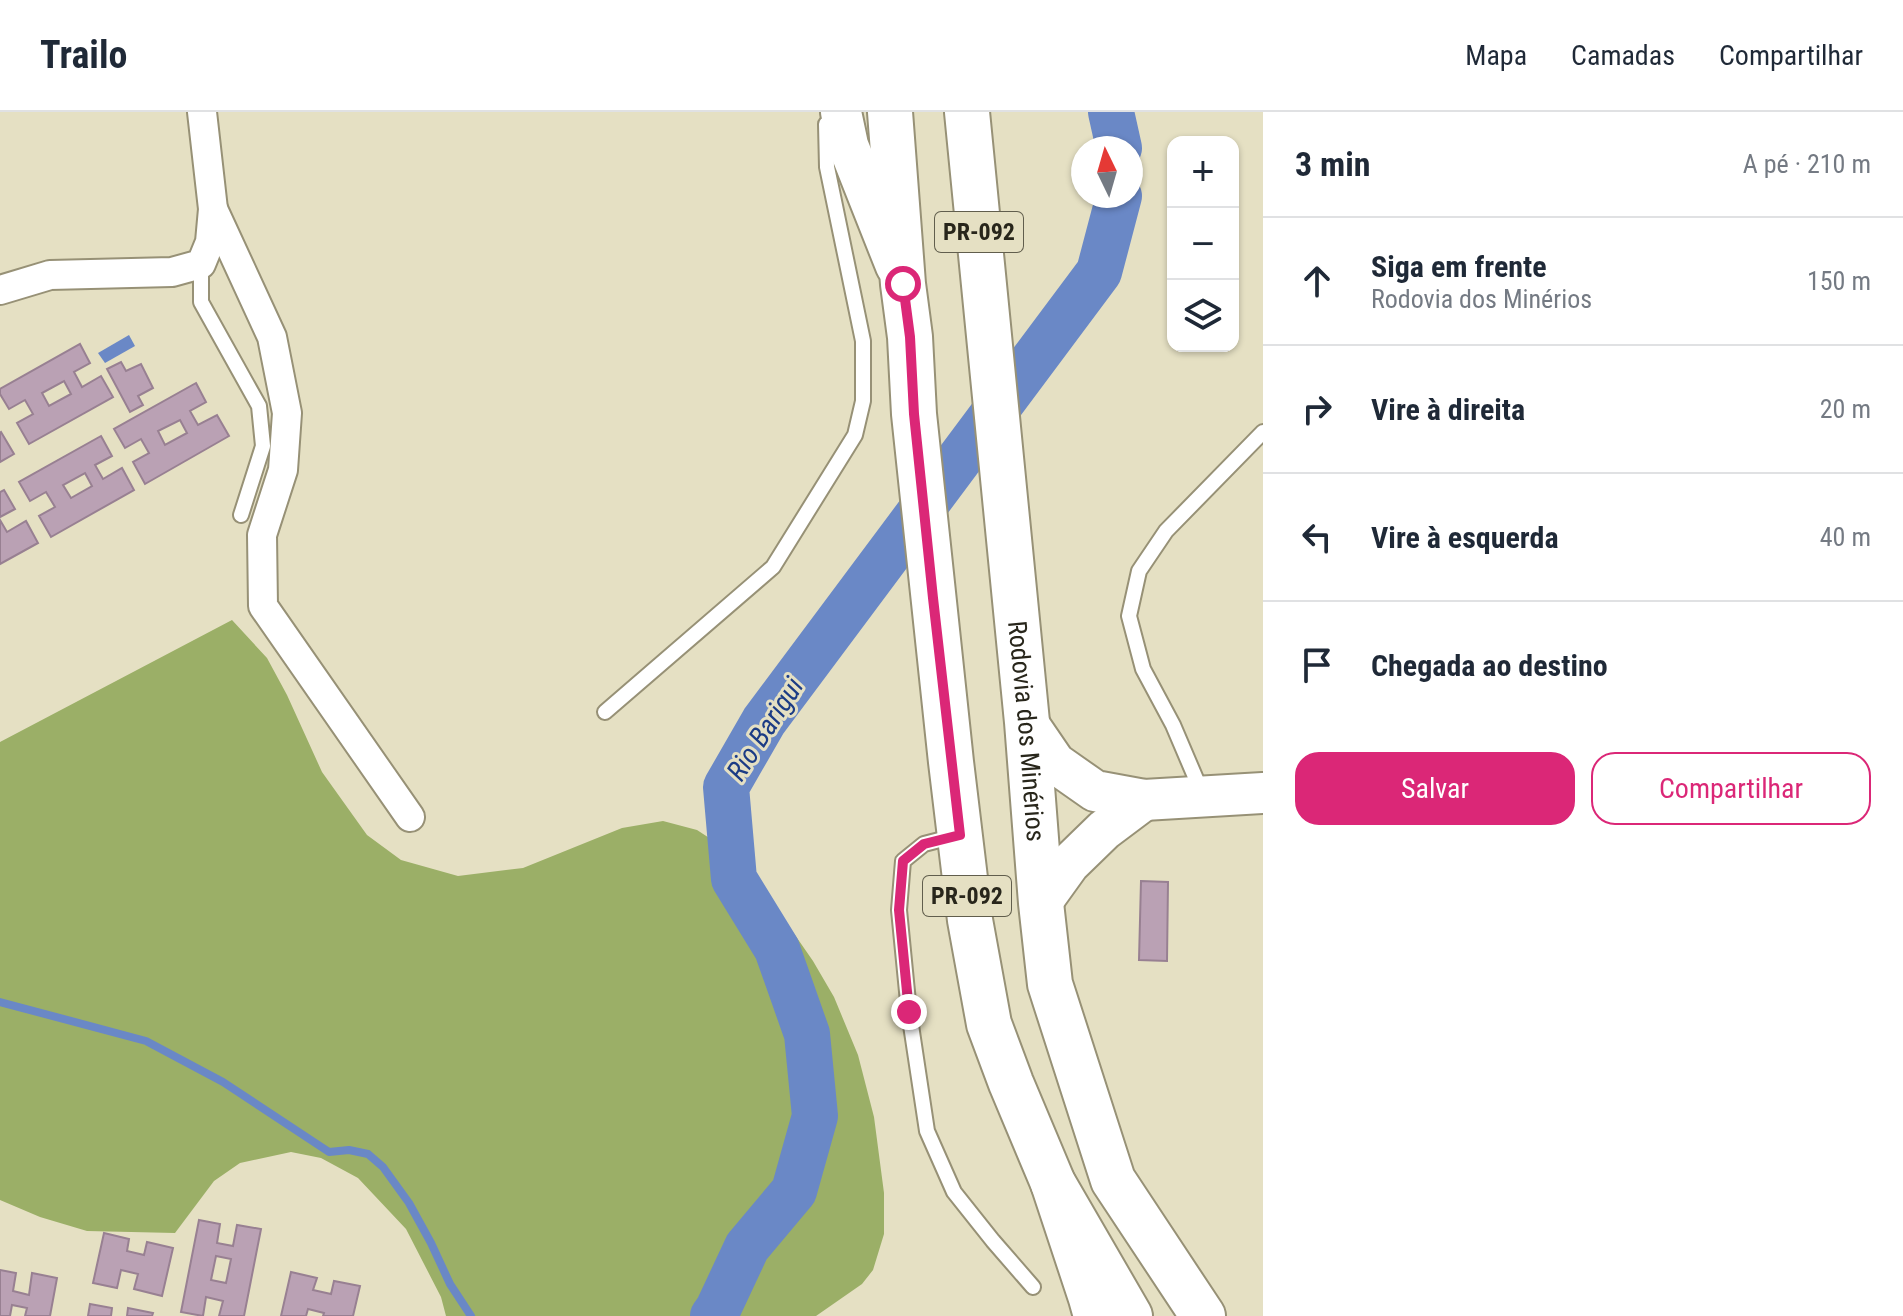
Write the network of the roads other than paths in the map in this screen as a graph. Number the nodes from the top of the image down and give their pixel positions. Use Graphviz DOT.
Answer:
graph roads {
  1 [pos="202,112"];
  2 [pos="826,112"];
  3 [pos="841,112"];
  4 [pos="890,112"];
  5 [pos="967,112"];
  6 [pos="213,209"];
  7 [pos="201,264"];
  8 [pos="903,284"];
  9 [pos="0,290"];
  10 [pos="1263,432"];
  11 [pos="241,515"];
  12 [pos="605,712"];
  13 [pos="1027,722"];
  14 [pos="1263,793"];
  15 [pos="1204,797"];
  16 [pos="1144,800"];
  17 [pos="410,817"];
  18 [pos="960,835"];
  19 [pos="1041,903"];
  20 [pos="1053,1183"];
  21 [pos="1033,1287"];
  22 [pos="1096,1316"];
  23 [pos="1130,1316"];
  24 [pos="1203,1316"];
  1 -- 6 [label="street"];
  2 -- 12 [label="lane"];
  3 -- 8 [label="main road"];
  4 -- 8 [label="main road, PR-092"];
  5 -- 13 [label="main road, Rodovia dos Minérios / PR-092"];
  6 -- 7 [label="street"];
  6 -- 17 [label="street"];
  7 -- 9 [label="street"];
  7 -- 11 [label="lane"];
  8 -- 18 [label="main road, PR-092"];
  10 -- 15 [label="lane"];
  13 -- 16 [label="main road"];
  13 -- 19 [label="main road, Rodovia dos Minérios / PR-092"];
  14 -- 15 [label="main road"];
  15 -- 16 [label="main road"];
  16 -- 19 [label="main road"];
  18 -- 20 [label="main road, PR-092"];
  18 -- 21 [label="lane"];
  19 -- 24 [label="main road, Rodovia dos Minérios / PR-092"];
  20 -- 22 [label="main road"];
  20 -- 23 [label="main road, PR-092"];
}
